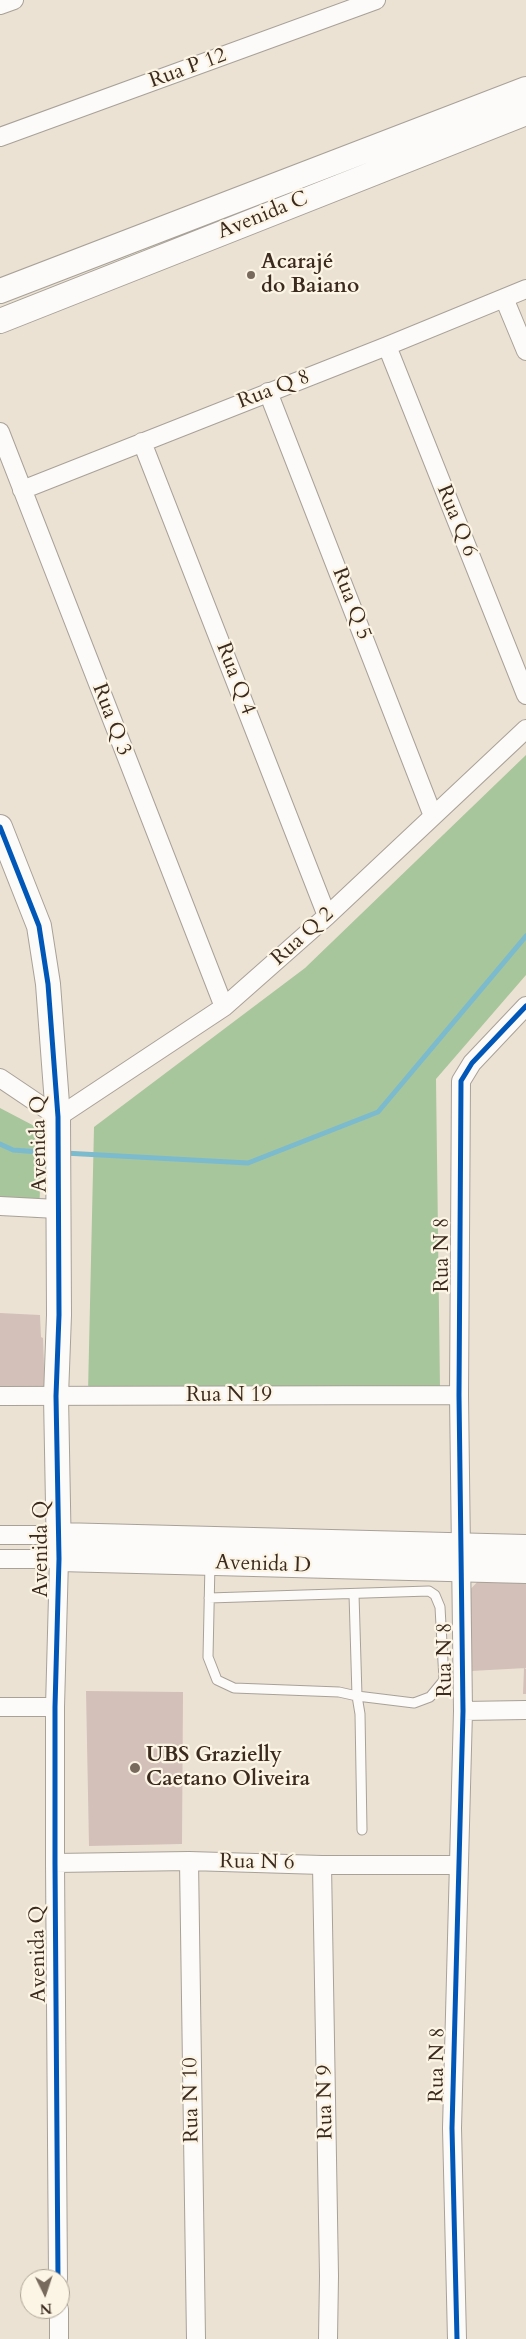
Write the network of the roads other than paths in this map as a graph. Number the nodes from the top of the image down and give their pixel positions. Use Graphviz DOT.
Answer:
graph roads {
  1 [pos="14,0"];
  2 [pos="376,0"];
  3 [pos="0,5"];
  4 [pos="526,90"];
  5 [pos="526,113"];
  6 [pos="0,137"];
  7 [pos="526,288"];
  8 [pos="0,291"];
  9 [pos="504,298"];
  10 [pos="0,321"];
  11 [pos="387,346"];
  12 [pos="526,351"];
  13 [pos="268,392"];
  14 [pos="0,432"];
  15 [pos="142,442"];
  16 [pos="22,490"];
  17 [pos="526,695"];
  18 [pos="526,729"];
  19 [pos="433,816"];
  20 [pos="0,827"];
  21 [pos="327,916"];
  22 [pos="526,1006"];
  23 [pos="224,1008"];
  24 [pos="0,1078"];
  25 [pos="58,1117"];
  26 [pos="0,1206"];
  27 [pos="57,1209"];
  28 [pos="458,1395"];
  29 [pos="0,1396"];
  30 [pos="56,1396"];
  31 [pos="0,1534"];
  32 [pos="59,1535"];
  33 [pos="461,1544"];
  34 [pos="526,1547"];
  35 [pos="0,1559"];
  36 [pos="59,1559"];
  37 [pos="210,1563"];
  38 [pos="462,1571"];
  39 [pos="526,1571"];
  40 [pos="354,1594"];
  41 [pos="209,1598"];
  42 [pos="357,1696"];
  43 [pos="0,1707"];
  44 [pos="55,1707"];
  45 [pos="526,1710"];
  46 [pos="463,1711"];
  47 [pos="362,1830"];
  48 [pos="189,1861"];
  49 [pos="55,1864"];
  50 [pos="322,1865"];
  51 [pos="459,1865"];
  52 [pos="58,2269"];
  53 [pos="59,2319"];
  54 [pos="59,2339"];
  55 [pos="196,2339"];
  56 [pos="328,2339"];
  57 [pos="456,2339"];
  1 -- 3 [label="street"];
  2 -- 6 [label="street, Rua P 12"];
  4 -- 8 [label="street, Avenida C"];
  5 -- 10 [label="street, Avenida C"];
  7 -- 9 [label="street, Rua Q 8"];
  9 -- 11 [label="street, Rua Q 8"];
  9 -- 12 [label="street"];
  11 -- 13 [label="street, Rua Q 8"];
  11 -- 17 [label="street, Rua Q 6"];
  13 -- 15 [label="street, Rua Q 8"];
  13 -- 19 [label="street, Rua Q 5"];
  14 -- 16 [label="street, Rua Q 3"];
  15 -- 16 [label="street, Rua Q 8"];
  15 -- 21 [label="street, Rua Q 4"];
  16 -- 23 [label="street, Rua Q 3"];
  18 -- 19 [label="street, Rua Q 2"];
  19 -- 21 [label="street, Rua Q 2"];
  20 -- 25 [label="street, Avenida Q"];
  21 -- 23 [label="street, Rua Q 2"];
  22 -- 28 [label="street, Rua N 8"];
  23 -- 25 [label="street, Rua Q 2"];
  24 -- 25 [label="street"];
  25 -- 27 [label="street, Avenida Q"];
  26 -- 27 [label="street"];
  27 -- 30 [label="street, Avenida Q"];
  28 -- 30 [label="street, Rua N 19"];
  28 -- 33 [label="street, Rua N 8"];
  29 -- 30 [label="street, Rua N 19"];
  30 -- 32 [label="street, Avenida Q"];
  31 -- 32 [label="street, Avenida D"];
  32 -- 33 [label="street, Avenida D"];
  32 -- 36 [label="street, Avenida Q"];
  33 -- 34 [label="street, Avenida D"];
  33 -- 38 [label="street, Rua N 8"];
  35 -- 36 [label="street, Avenida D"];
  36 -- 37 [label="street, Avenida D"];
  36 -- 44 [label="street, Avenida Q"];
  37 -- 38 [label="street, Avenida D"];
  37 -- 41 [label="lane"];
  38 -- 39 [label="street, Avenida D"];
  38 -- 46 [label="street, Rua N 8"];
  40 -- 41 [label="lane"];
  40 -- 42 [label="lane"];
  40 -- 42 [label="lane"];
  41 -- 42 [label="lane"];
  42 -- 47 [label="lane"];
  43 -- 44 [label="street"];
  44 -- 49 [label="street, Avenida Q"];
  45 -- 46 [label="street"];
  46 -- 51 [label="street, Rua N 8"];
  48 -- 49 [label="street, Rua N 6"];
  48 -- 50 [label="street, Rua N 6"];
  48 -- 55 [label="street, Rua N 10"];
  49 -- 52 [label="street, Avenida Q"];
  50 -- 51 [label="street, Rua N 6"];
  50 -- 56 [label="street, Rua N 9"];
  51 -- 57 [label="street, Rua N 8"];
  53 -- 54 [label="street"];
}
